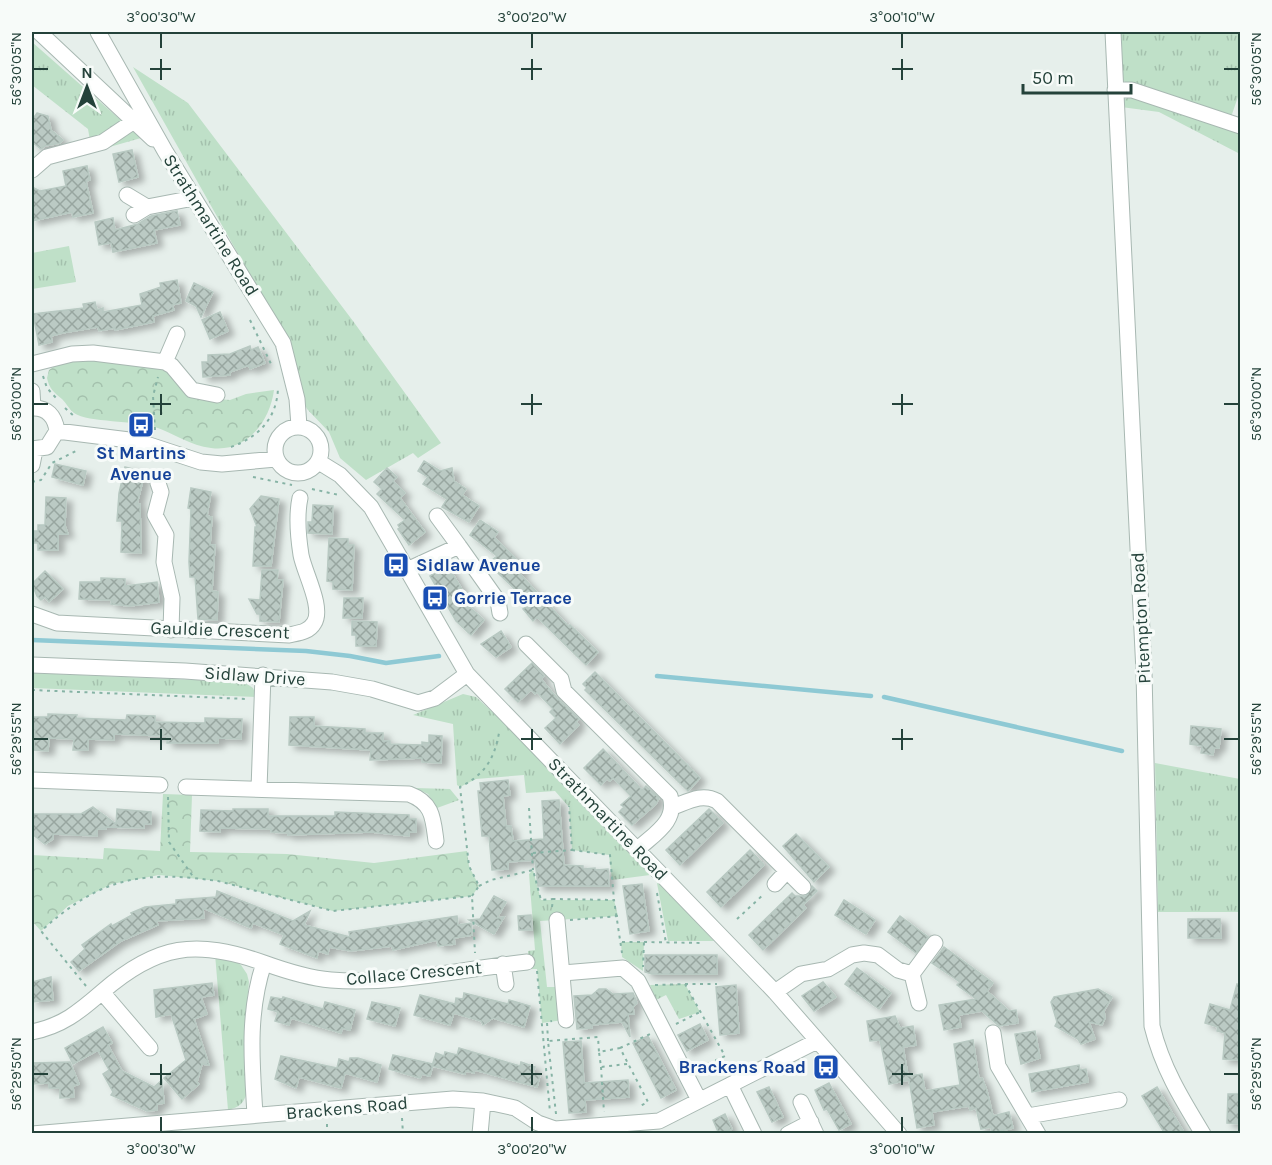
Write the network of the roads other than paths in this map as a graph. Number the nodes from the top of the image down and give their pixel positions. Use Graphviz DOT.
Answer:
graph roads {
  1 [pos="39,32"];
  2 [pos="98,32"];
  3 [pos="1113,32"];
  4 [pos="1115,90"];
  5 [pos="134,122"];
  6 [pos="1240,126"];
  7 [pos="165,151"];
  8 [pos="32,170"];
  9 [pos="127,195"];
  10 [pos="194,198"];
  11 [pos="177,334"];
  12 [pos="165,362"];
  13 [pos="32,364"];
  14 [pos="32,391"];
  15 [pos="217,395"];
  16 [pos="32,408"];
  17 [pos="298,426"];
  18 [pos="57,431"];
  19 [pos="32,454"];
  20 [pos="276,459"];
  21 [pos="319,462"];
  22 [pos="158,483"];
  23 [pos="300,498"];
  24 [pos="437,516"];
  25 [pos="459,546"];
  26 [pos="407,570"];
  27 [pos="500,613"];
  28 [pos="32,614"];
  29 [pos="171,630"];
  30 [pos="526,644"];
  31 [pos="32,664"];
  32 [pos="467,674"];
  33 [pos="263,675"];
  34 [pos="32,780"];
  35 [pos="186,787"];
  36 [pos="259,789"];
  37 [pos="164,790"];
  38 [pos="673,807"];
  39 [pos="436,842"];
  40 [pos="638,849"];
  41 [pos="787,871"];
  42 [pos="775,884"];
  43 [pos="802,887"];
  44 [pos="557,920"];
  45 [pos="935,943"];
  46 [pos="527,962"];
  47 [pos="264,963"];
  48 [pos="503,964"];
  49 [pos="563,973"];
  50 [pos="912,974"];
  51 [pos="506,984"];
  52 [pos="775,992"];
  53 [pos="99,994"];
  54 [pos="919,1003"];
  55 [pos="566,1020"];
  56 [pos="32,1032"];
  57 [pos="993,1032"];
  58 [pos="817,1041"];
  59 [pos="150,1048"];
  60 [pos="730,1085"];
  61 [pos="699,1100"];
  62 [pos="1119,1100"];
  63 [pos="483,1101"];
  64 [pos="801,1102"];
  65 [pos="255,1115"];
  66 [pos="1028,1116"];
  67 [pos="814,1128"];
  68 [pos="32,1134"];
  69 [pos="480,1134"];
  70 [pos="754,1134"];
  71 [pos="788,1134"];
  72 [pos="899,1134"];
  73 [pos="1038,1134"];
  74 [pos="1203,1134"];
  1 -- 5 [label="street"];
  2 -- 7 [label="street, Strathmartine Road"];
  3 -- 4 [label="street, Pitempton Road"];
  4 -- 6 [label="street"];
  4 -- 74 [label="street, Pitempton Road"];
  5 -- 7 [label="street"];
  5 -- 8 [label="street"];
  7 -- 10 [label="street, Strathmartine Road"];
  9 -- 10 [label="street"];
  10 -- 17 [label="street, Strathmartine Road"];
  11 -- 12 [label="street"];
  12 -- 13 [label="street"];
  12 -- 15 [label="street"];
  14 -- 16 [label="street"];
  16 -- 18 [label="street"];
  17 -- 20 [label="street"];
  17 -- 21 [label="street"];
  18 -- 19 [label="street"];
  18 -- 20 [label="street"];
  20 -- 21 [label="street"];
  21 -- 26 [label="street, Strathmartine Road"];
  22 -- 29 [label="street"];
  23 -- 29 [label="street, Gauldie Crescent"];
  24 -- 25 [label="street"];
  25 -- 26 [label="street"];
  25 -- 27 [label="street"];
  26 -- 32 [label="street, Strathmartine Road"];
  28 -- 29 [label="street, Gauldie Crescent"];
  30 -- 38 [label="street"];
  31 -- 33 [label="street, Sidlaw Drive"];
  32 -- 33 [label="street, Sidlaw Drive"];
  32 -- 40 [label="street, Strathmartine Road"];
  33 -- 36 [label="street"];
  34 -- 37 [label="street"];
  35 -- 36 [label="street"];
  36 -- 39 [label="street"];
  38 -- 40 [label="street"];
  38 -- 41 [label="street"];
  40 -- 52 [label="street, Strathmartine Road"];
  41 -- 42 [label="street"];
  41 -- 43 [label="street"];
  44 -- 49 [label="street"];
  45 -- 50 [label="street"];
  46 -- 48 [label="street, Collace Crescent"];
  47 -- 48 [label="street, Collace Crescent"];
  47 -- 53 [label="street, Collace Crescent"];
  47 -- 65 [label="street"];
  48 -- 51 [label="street, Collace Crescent"];
  49 -- 55 [label="street"];
  49 -- 61 [label="street"];
  50 -- 52 [label="street"];
  50 -- 54 [label="street"];
  52 -- 58 [label="street, Strathmartine Road"];
  53 -- 56 [label="street, Collace Crescent"];
  53 -- 59 [label="street"];
  57 -- 66 [label="street"];
  58 -- 60 [label="street, Brackens Road"];
  58 -- 72 [label="street, Strathmartine Road"];
  60 -- 61 [label="street, Brackens Road"];
  60 -- 70 [label="street"];
  61 -- 63 [label="street, Brackens Road"];
  62 -- 66 [label="street"];
  63 -- 65 [label="street, Brackens Road"];
  63 -- 69 [label="street"];
  64 -- 67 [label="street"];
  65 -- 68 [label="street, Brackens Road"];
  66 -- 73 [label="street"];
  67 -- 71 [label="street"];
}
